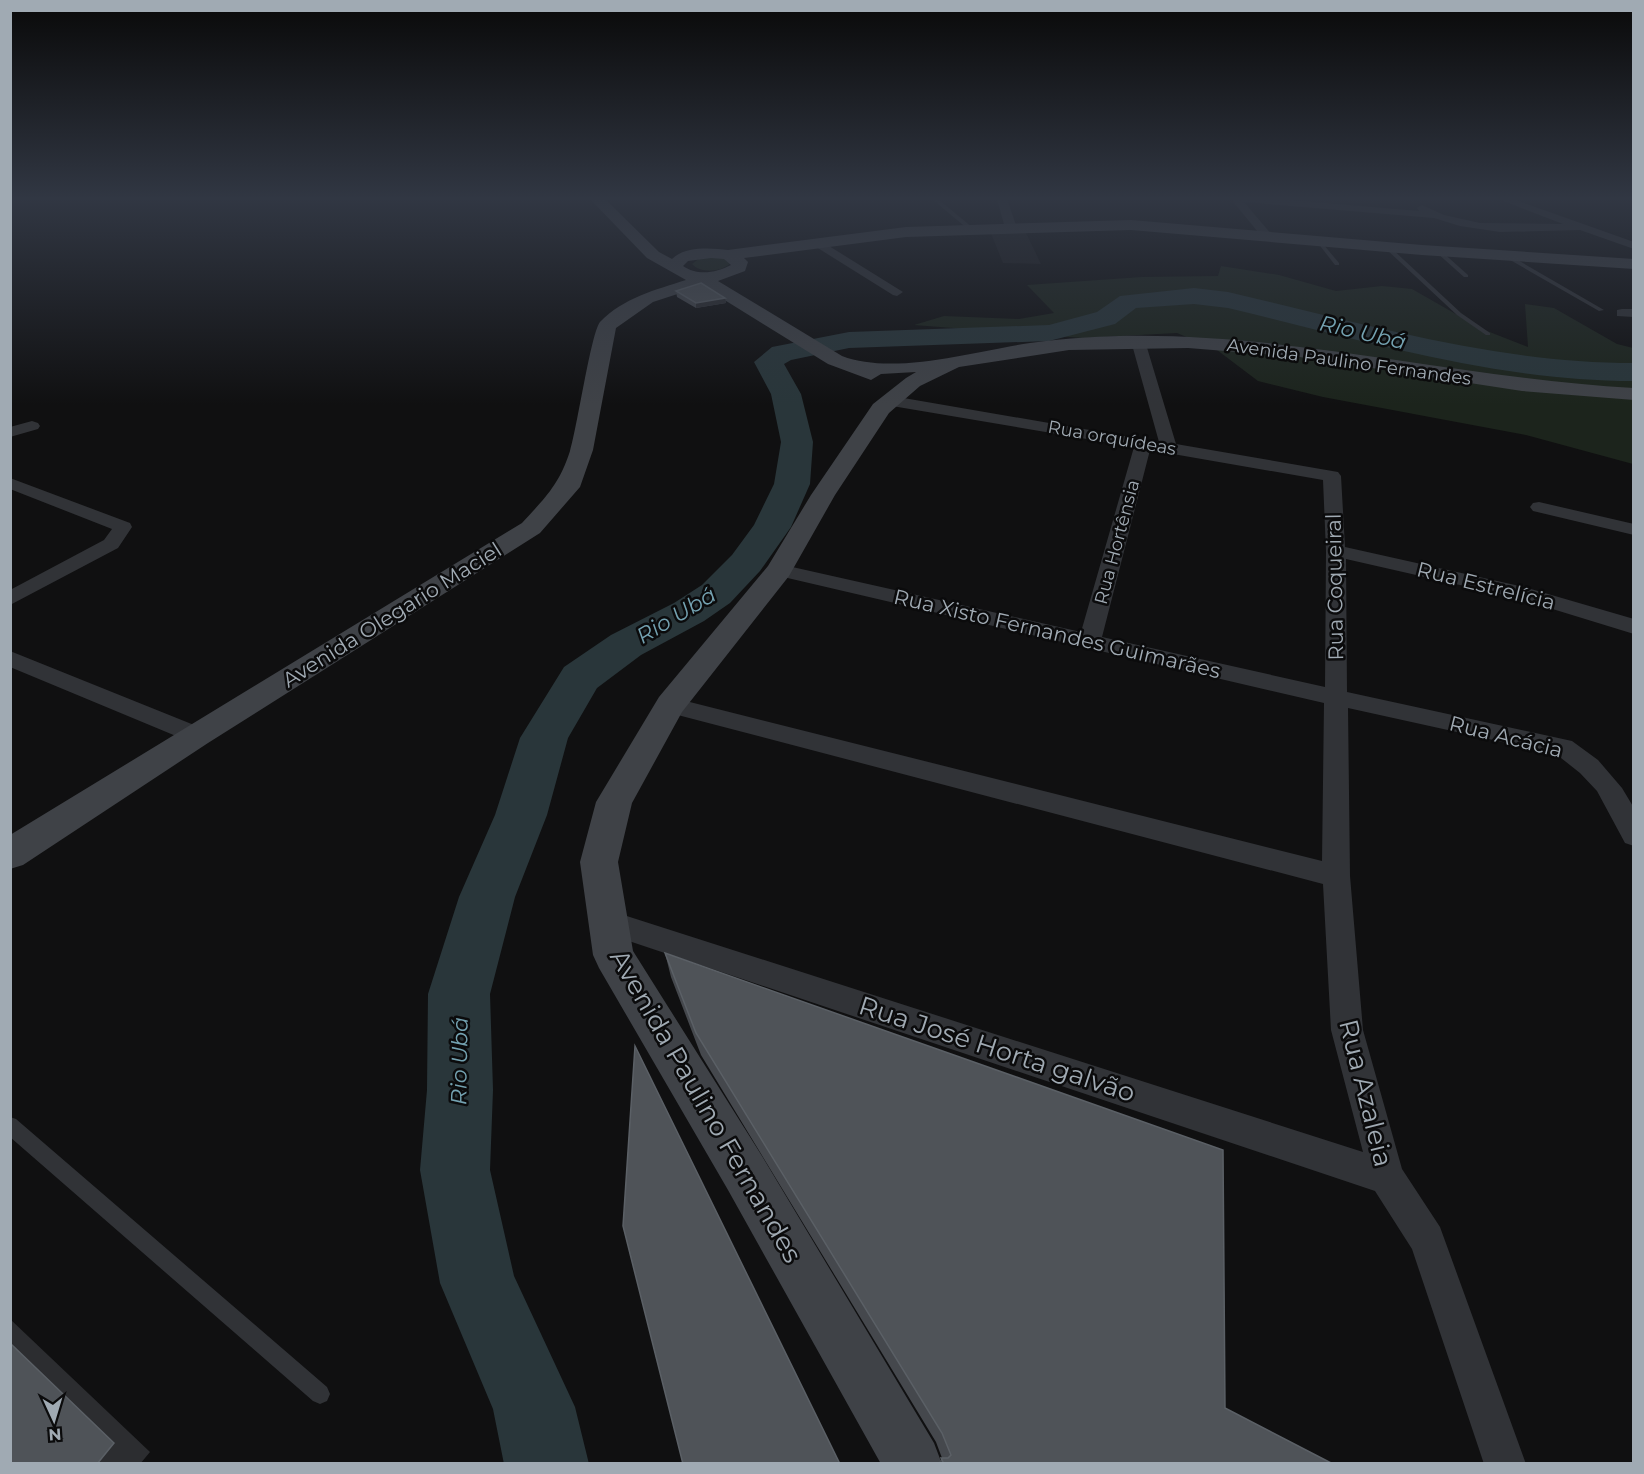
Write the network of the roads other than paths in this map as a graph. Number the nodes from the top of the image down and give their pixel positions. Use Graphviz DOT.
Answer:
graph roads {
  1 [pos="663,268"];
  2 [pos="676,268"];
  3 [pos="738,268"];
  4 [pos="857,268"];
  5 [pos="1409,268"];
  6 [pos="1457,268"];
  7 [pos="1528,268"];
  8 [pos="670,276"];
  9 [pos="1466,276"];
  10 [pos="708,279"];
  11 [pos="897,292"];
  12 [pos="1601,310"];
  13 [pos="1488,334"];
  14 [pos="1138,341"];
  15 [pos="957,360"];
  16 [pos="843,363"];
  17 [pos="1634,394"];
  18 [pos="891,401"];
  19 [pos="32,426"];
  20 [pos="10,432"];
  21 [pos="1143,444"];
  22 [pos="1169,448"];
  23 [pos="1332,476"];
  24 [pos="10,483"];
  25 [pos="1539,507"];
  26 [pos="1634,530"];
  27 [pos="1336,551"];
  28 [pos="778,570"];
  29 [pos="10,599"];
  30 [pos="1634,627"];
  31 [pos="1090,640"];
  32 [pos="10,658"];
  33 [pos="1336,698"];
  34 [pos="670,705"];
  35 [pos="196,735"];
  36 [pos="1634,836"];
  37 [pos="10,854"];
  38 [pos="1336,876"];
  39 [pos="608,922"];
  40 [pos="10,1125"];
  41 [pos="1387,1177"];
  42 [pos="320,1394"];
  43 [pos="913,1464"];
  44 [pos="1505,1464"];
  1 -- 8 [label="main road"];
  2 -- 8 [label="main road"];
  3 -- 10 [label="main road"];
  4 -- 11 [label="street"];
  5 -- 13 [label="lane"];
  6 -- 9 [label="lane"];
  7 -- 12 [label="lane"];
  8 -- 10 [label="main road"];
  8 -- 10 [label="main road"];
  8 -- 35 [label="main road, Avenida Olegario Maciel"];
  10 -- 16 [label="main road"];
  14 -- 15 [label="main road, Avenida Paulino Fernandes"];
  14 -- 17 [label="main road, Avenida Paulino Fernandes"];
  14 -- 22 [label="street"];
  15 -- 16 [label="main road, Avenida Paulino Fernandes"];
  15 -- 18 [label="main road, Avenida Paulino Fernandes"];
  16 -- 18 [label="main road"];
  18 -- 21 [label="street, Rua orquídeas"];
  18 -- 28 [label="main road, Avenida Paulino Fernandes"];
  19 -- 20 [label="street"];
  21 -- 22 [label="street, Rua orquídeas"];
  21 -- 31 [label="street, Rua Hortênsia"];
  22 -- 23 [label="street, Rua orquídeas"];
  23 -- 27 [label="street, Rua Coqueiral"];
  24 -- 29 [label="street"];
  25 -- 26 [label="street"];
  27 -- 30 [label="street, Rua Estrelícia"];
  27 -- 33 [label="street, Rua Coqueiral"];
  28 -- 31 [label="street, Rua Xisto Fernandes Guimarães"];
  28 -- 34 [label="main road, Avenida Paulino Fernandes"];
  31 -- 33 [label="street, Rua Xisto Fernandes Guimarães"];
  32 -- 35 [label="street"];
  33 -- 36 [label="street, Rua Acácia"];
  33 -- 38 [label="street, Rua Azaleia"];
  34 -- 38 [label="street"];
  34 -- 39 [label="main road, Avenida Paulino Fernandes"];
  35 -- 37 [label="main road, Avenida Olegario Maciel"];
  38 -- 41 [label="street, Rua Azaleia"];
  39 -- 41 [label="street, Rua José Horta galvão"];
  39 -- 43 [label="main road, Avenida Paulino Fernandes"];
  40 -- 42 [label="lane"];
  41 -- 44 [label="street, Rua Azaleia"];
}
